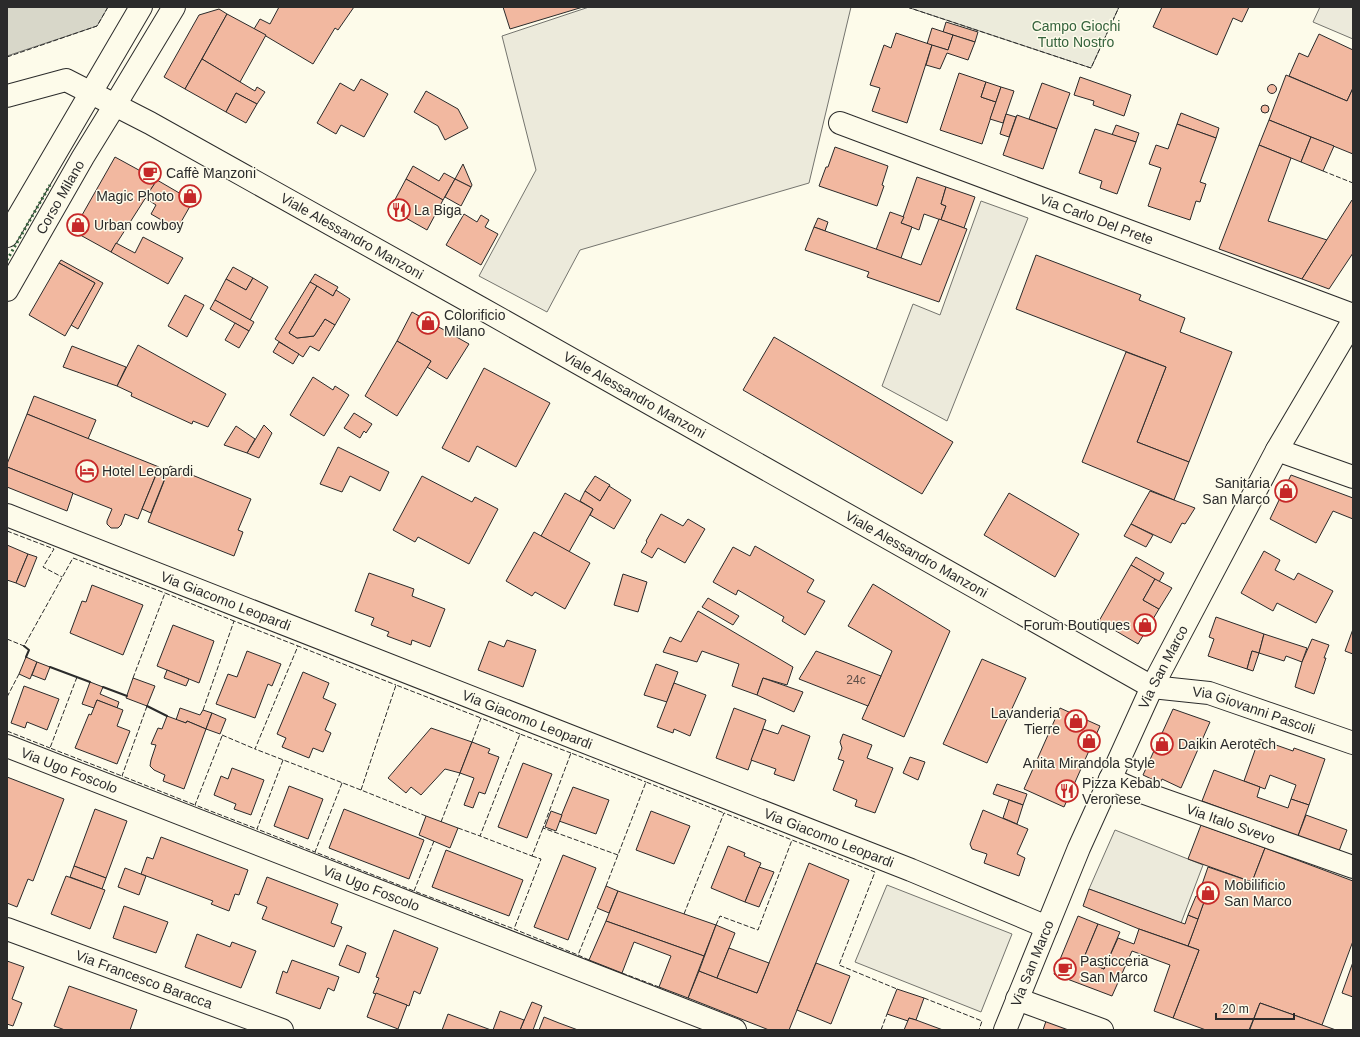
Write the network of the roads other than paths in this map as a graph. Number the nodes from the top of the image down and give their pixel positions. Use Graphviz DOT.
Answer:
graph roads {
  1 [pos="173,9"];
  2 [pos="137,14"];
  3 [pos="91,92"];
  4 [pos="7,96"];
  5 [pos="116,105"];
  6 [pos="840,123"];
  7 [pos="7,236"];
  8 [pos="7,290"];
  9 [pos="1353,315"];
  10 [pos="1353,321"];
  11 [pos="1277,450"];
  12 [pos="1353,477"];
  13 [pos="7,515"];
  14 [pos="1152,687"];
  15 [pos="1353,743"];
  16 [pos="7,746"];
  17 [pos="1110,779"];
  18 [pos="1353,867"];
  19 [pos="1047,927"];
  20 [pos="7,929"];
  21 [pos="1017,999"];
  22 [pos="282,1030"];
  23 [pos="735,1030"];
  24 [pos="1005,1030"];
  25 [pos="1102,1030"];
  1 -- 5 [label="street, Corso Milano"];
  2 -- 3 [label="street, Corso Milano"];
  3 -- 4 [label="street"];
  3 -- 5 [label="street"];
  3 -- 7 [label="street, Corso Milano"];
  5 -- 8 [label="street, Corso Milano"];
  5 -- 14 [label="street, Viale Alessandro Manzoni"];
  6 -- 9 [label="street, Via Carlo Del Prete"];
  10 -- 11 [label="street, Via San Marco"];
  11 -- 12 [label="street"];
  11 -- 14 [label="street, Via San Marco"];
  13 -- 19 [label="street, Via Giacomo Leopardi"];
  14 -- 15 [label="street, Via Giovanni Pascoli"];
  14 -- 17 [label="street, Via San Marco"];
  16 -- 23 [label="street, Via Ugo Foscolo"];
  17 -- 18 [label="street, Via Italo Svevo"];
  17 -- 19 [label="street, Via San Marco"];
  19 -- 21 [label="street, Via San Marco"];
  20 -- 22 [label="street, Via Francesco Baracca"];
  21 -- 24 [label="street, Via San Marco"];
  21 -- 25 [label="street"];
}
